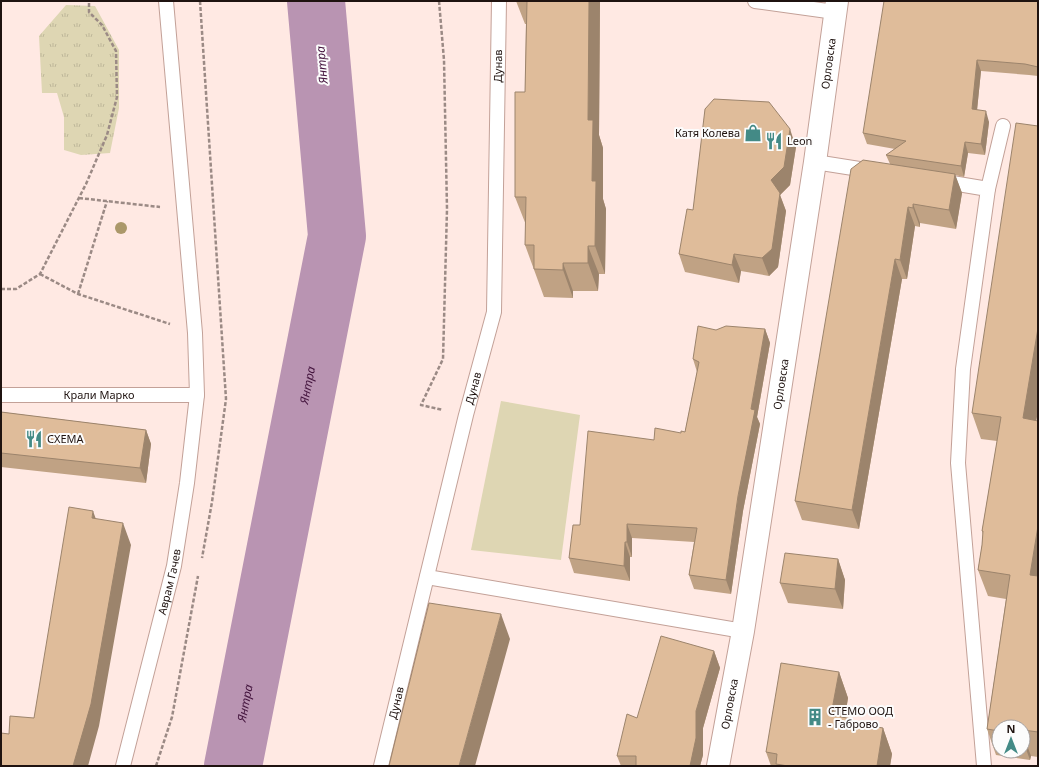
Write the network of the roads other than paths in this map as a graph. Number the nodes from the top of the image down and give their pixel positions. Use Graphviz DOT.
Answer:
graph roads {
  1 [pos="166,1"];
  2 [pos="499,1"];
  3 [pos="755,1"];
  4 [pos="836,7"];
  5 [pos="1003,126"];
  6 [pos="815,162"];
  7 [pos="886,173"];
  8 [pos="925,179"];
  9 [pos="988,189"];
  10 [pos="1,394"];
  11 [pos="197,394"];
  12 [pos="427,577"];
  13 [pos="743,631"];
  14 [pos="123,766"];
  15 [pos="381,766"];
  16 [pos="718,766"];
  17 [pos="984,766"];
  1 -- 11 [label="lane, Аврам Гачев"];
  2 -- 12 [label="lane, Дунав"];
  3 -- 4 [label="lane"];
  4 -- 6 [label="street, Орловска"];
  5 -- 9 [label="lane"];
  6 -- 7 [label="lane"];
  6 -- 13 [label="street, Орловска"];
  8 -- 9 [label="lane"];
  9 -- 17 [label="lane"];
  10 -- 11 [label="lane, Крали Марко"];
  11 -- 14 [label="lane, Аврам Гачев"];
  12 -- 13 [label="lane"];
  12 -- 15 [label="lane, Дунав"];
  13 -- 16 [label="street, Орловска"];
}
